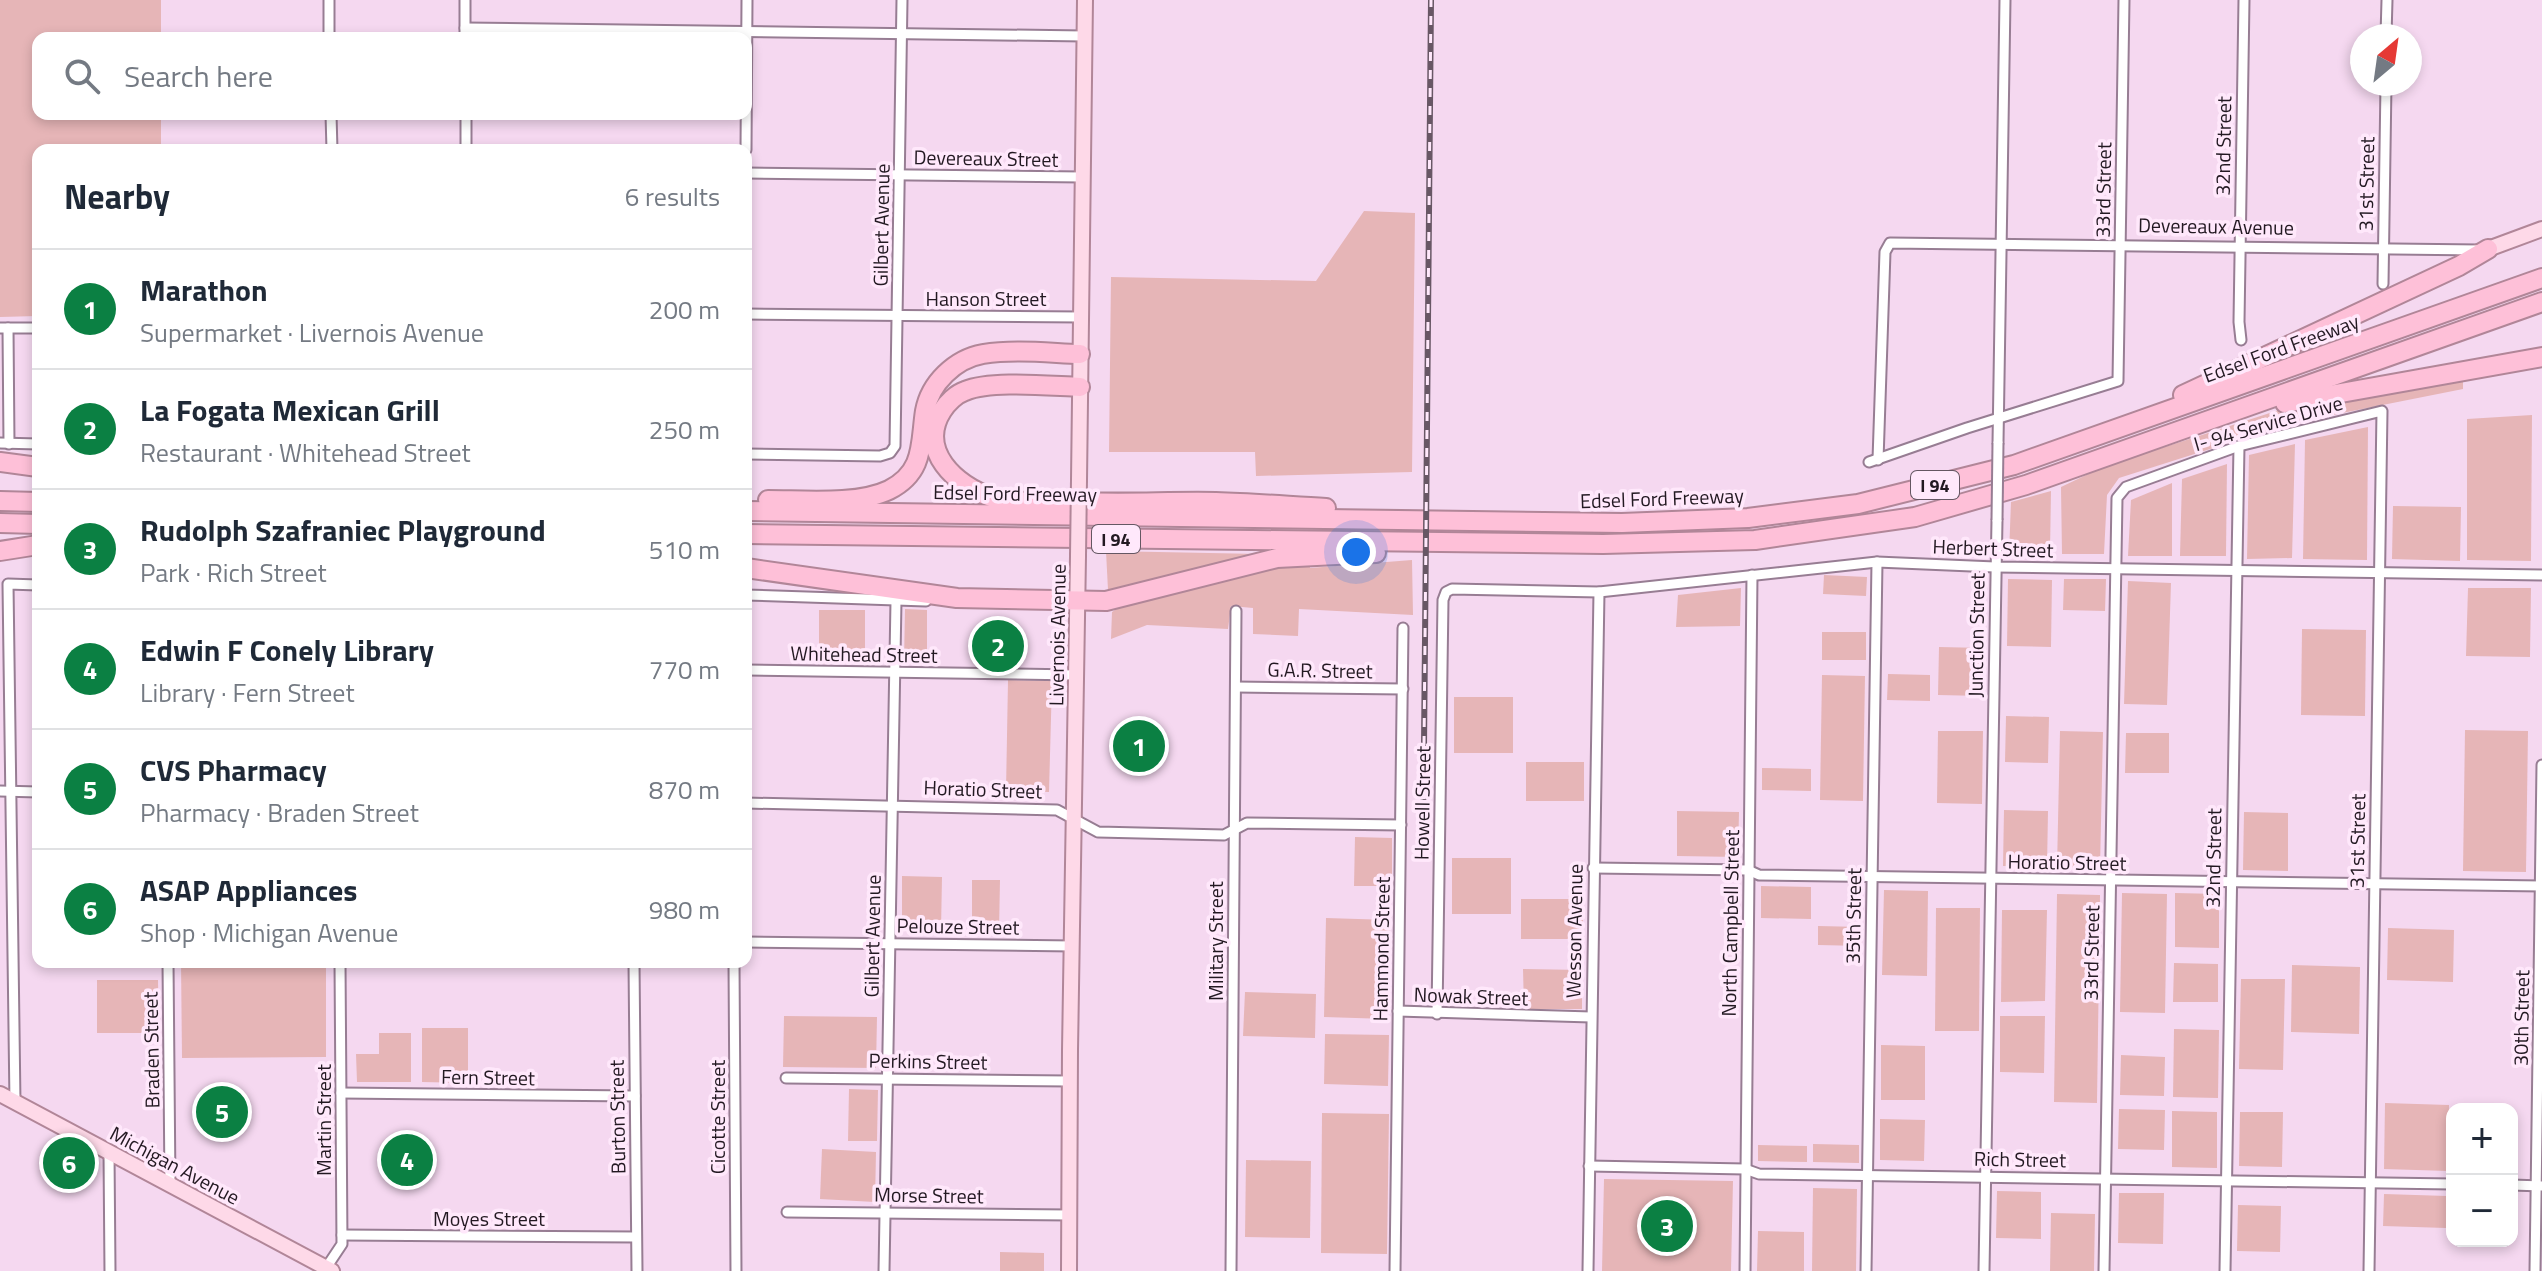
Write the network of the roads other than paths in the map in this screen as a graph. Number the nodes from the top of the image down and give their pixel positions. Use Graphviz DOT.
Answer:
graph roads {
  1 [pos="329,0"];
  2 [pos="465,0"];
  3 [pos="747,0"];
  4 [pos="902,0"];
  5 [pos="1085,0"];
  6 [pos="2005,0"];
  7 [pos="2124,0"];
  8 [pos="2244,0"];
  9 [pos="2387,0"];
  10 [pos="2386,24"];
  11 [pos="747,31"];
  12 [pos="329,32"];
  13 [pos="465,32"];
  14 [pos="606,32"];
  15 [pos="902,33"];
  16 [pos="1084,36"];
  17 [pos="2386,96"];
  18 [pos="331,120"];
  19 [pos="466,120"];
  20 [pos="746,120"];
  21 [pos="332,144"];
  22 [pos="466,144"];
  23 [pos="746,144"];
  24 [pos="752,173"];
  25 [pos="899,174"];
  26 [pos="1082,177"];
  27 [pos="2542,229"];
  28 [pos="2000,243"];
  29 [pos="2120,245"];
  30 [pos="2240,247"];
  31 [pos="2383,249"];
  32 [pos="2488,249"];
  33 [pos="2542,278"];
  34 [pos="2383,284"];
  35 [pos="2542,302"];
  36 [pos="752,314"];
  37 [pos="898,316"];
  38 [pos="1081,317"];
  39 [pos="4,328"];
  40 [pos="32,328"];
  41 [pos="2241,340"];
  42 [pos="1080,354"];
  43 [pos="2542,357"];
  44 [pos="1080,387"];
  45 [pos="2242,409"];
  46 [pos="2382,411"];
  47 [pos="1997,418"];
  48 [pos="2141,420"];
  49 [pos="5,444"];
  50 [pos="32,444"];
  51 [pos="2239,446"];
  52 [pos="752,454"];
  53 [pos="0,462"];
  54 [pos="32,466"];
  55 [pos="2120,492"];
  56 [pos="752,500"];
  57 [pos="0,501"];
  58 [pos="32,502"];
  59 [pos="752,511"];
  60 [pos="1451,521"];
  61 [pos="0,523"];
  62 [pos="32,524"];
  63 [pos="752,534"];
  64 [pos="1485,544"];
  65 [pos="32,546"];
  66 [pos="0,551"];
  67 [pos="1877,562"];
  68 [pos="1995,567"];
  69 [pos="752,569"];
  70 [pos="2115,569"];
  71 [pos="2235,571"];
  72 [pos="2378,573"];
  73 [pos="1752,575"];
  74 [pos="2542,575"];
  75 [pos="32,585"];
  76 [pos="1446,592"];
  77 [pos="1599,592"];
  78 [pos="752,595"];
  79 [pos="1078,596"];
  80 [pos="957,598"];
  81 [pos="896,601"];
  82 [pos="1236,611"];
  83 [pos="1403,628"];
  84 [pos="752,670"];
  85 [pos="895,672"];
  86 [pos="1076,675"];
  87 [pos="1236,687"];
  88 [pos="1403,689"];
  89 [pos="2542,765"];
  90 [pos="6,791"];
  91 [pos="32,792"];
  92 [pos="752,803"];
  93 [pos="892,805"];
  94 [pos="1075,819"];
  95 [pos="1401,825"];
  96 [pos="1234,829"];
  97 [pos="1593,868"];
  98 [pos="1748,870"];
  99 [pos="1872,877"];
  100 [pos="1990,879"];
  101 [pos="2110,880"];
  102 [pos="2230,882"];
  103 [pos="2375,884"];
  104 [pos="2541,886"];
  105 [pos="752,942"];
  106 [pos="889,943"];
  107 [pos="1073,946"];
  108 [pos="168,968"];
  109 [pos="340,968"];
  110 [pos="634,968"];
  111 [pos="734,968"];
  112 [pos="1398,1011"];
  113 [pos="1437,1014"];
  114 [pos="1591,1017"];
  115 [pos="786,1078"];
  116 [pos="888,1079"];
  117 [pos="1069,1081"];
  118 [pos="341,1093"];
  119 [pos="0,1094"];
  120 [pos="635,1096"];
  121 [pos="15,1103"];
  122 [pos="109,1153"];
  123 [pos="1589,1166"];
  124 [pos="1745,1169"];
  125 [pos="1867,1175"];
  126 [pos="1985,1177"];
  127 [pos="2106,1179"];
  128 [pos="2226,1180"];
  129 [pos="2370,1182"];
  130 [pos="2446,1184"];
  131 [pos="170,1185"];
  132 [pos="2518,1185"];
  133 [pos="2540,1186"];
  134 [pos="787,1212"];
  135 [pos="885,1213"];
  136 [pos="1070,1215"];
  137 [pos="342,1235"];
  138 [pos="636,1237"];
  139 [pos="327,1270"];
  140 [pos="110,1271"];
  141 [pos="637,1271"];
  142 [pos="736,1271"];
  143 [pos="884,1271"];
  144 [pos="1069,1271"];
  145 [pos="1231,1271"];
  146 [pos="1395,1271"];
  147 [pos="1588,1271"];
  148 [pos="1745,1271"];
  149 [pos="1866,1271"];
  150 [pos="1984,1271"];
  151 [pos="2104,1271"];
  152 [pos="2225,1271"];
  153 [pos="2369,1271"];
  154 [pos="2535,1271"];
  1 -- 12 [label="street"];
  2 -- 13 [label="street"];
  3 -- 11 [label="street"];
  4 -- 15 [label="street, Gilbert Avenue"];
  5 -- 16 [label="main road, Livernois Avenue"];
  6 -- 28 [label="street, Junction Street"];
  7 -- 29 [label="street, 33rd Street"];
  8 -- 30 [label="street, 32nd Street"];
  9 -- 10 [label="street"];
  11 -- 14 [label="street"];
  11 -- 15 [label="street"];
  15 -- 16 [label="street"];
  15 -- 25 [label="street, Gilbert Avenue"];
  16 -- 26 [label="main road, Livernois Avenue"];
  17 -- 31 [label="street, 31st Street"];
  18 -- 21 [label="street"];
  19 -- 22 [label="street"];
  20 -- 23 [label="street"];
  24 -- 25 [label="street, Devereaux Street"];
  25 -- 26 [label="street, Devereaux Street"];
  25 -- 37 [label="street, Gilbert Avenue"];
  26 -- 38 [label="main road, Livernois Avenue"];
  27 -- 32 [label="main road, Devereaux Avenue"];
  28 -- 29 [label="street, Devereaux Avenue"];
  28 -- 47 [label="street, Junction Street"];
  28 -- 47 [label="street, Devereaux Avenue"];
  29 -- 30 [label="street, Devereaux Avenue"];
  29 -- 47 [label="street, 33rd Street"];
  30 -- 31 [label="street, Devereaux Avenue"];
  30 -- 41 [label="street, 32nd Street"];
  31 -- 32 [label="street, Devereaux Avenue"];
  31 -- 34 [label="street, 31st Street"];
  32 -- 48 [label="highway"];
  33 -- 48 [label="highway, Edsel Ford Freeway / I 94"];
  35 -- 45 [label="highway, I 94"];
  36 -- 37 [label="street, Hanson Street"];
  37 -- 38 [label="street, Hanson Street"];
  37 -- 52 [label="street, Gilbert Avenue"];
  38 -- 42 [label="main road, Livernois Avenue"];
  39 -- 40 [label="street"];
  39 -- 49 [label="street"];
  42 -- 44 [label="main road, Livernois Avenue"];
  42 -- 56 [label="highway"];
  43 -- 45 [label="highway"];
  44 -- 60 [label="highway"];
  44 -- 79 [label="main road, Livernois Avenue, bridge"];
  45 -- 64 [label="highway, I 94"];
  46 -- 51 [label="street, I- 94 Service Drive"];
  46 -- 72 [label="street, 31st Street"];
  47 -- 68 [label="street, Junction Street, bridge"];
  48 -- 60 [label="highway, Edsel Ford Freeway / I 94"];
  49 -- 50 [label="street"];
  51 -- 55 [label="street, I- 94 Service Drive"];
  51 -- 71 [label="street, 32nd Street"];
  53 -- 54 [label="highway"];
  55 -- 70 [label="street, 33rd Street"];
  57 -- 58 [label="highway"];
  59 -- 60 [label="highway, Edsel Ford Freeway / I 94"];
  61 -- 62 [label="highway"];
  63 -- 64 [label="highway, I 94"];
  64 -- 79 [label="highway"];
  65 -- 66 [label="highway"];
  67 -- 68 [label="street, Herbert Street"];
  67 -- 73 [label="street, Herbert Street"];
  67 -- 99 [label="street, 35th Street"];
  68 -- 70 [label="street, Herbert Street"];
  68 -- 100 [label="street, Junction Street"];
  69 -- 80 [label="highway"];
  70 -- 71 [label="street, Herbert Street"];
  70 -- 101 [label="street, 33rd Street"];
  71 -- 72 [label="street, Herbert Street"];
  71 -- 102 [label="street, 32nd Street"];
  72 -- 74 [label="street, Herbert Street"];
  72 -- 103 [label="street, 31st Street"];
  73 -- 77 [label="street, Herbert Street"];
  73 -- 98 [label="street, North Campbell Street"];
  75 -- 90 [label="street"];
  76 -- 77 [label="street, Herbert Street"];
  76 -- 113 [label="street, Howell Street"];
  77 -- 97 [label="street, Wesson Avenue"];
  78 -- 81 [label="street"];
  79 -- 80 [label="highway"];
  79 -- 86 [label="main road, Livernois Avenue"];
  80 -- 81 [label="street"];
  81 -- 85 [label="street, Gilbert Avenue"];
  82 -- 87 [label="street, Military Street"];
  83 -- 88 [label="street, Hammond Street"];
  84 -- 85 [label="street, Whitehead Street"];
  85 -- 86 [label="street, Whitehead Street"];
  85 -- 93 [label="street, Gilbert Avenue"];
  86 -- 94 [label="main road, Livernois Avenue"];
  87 -- 88 [label="street, G.A.R. Street"];
  87 -- 96 [label="street, Military Street"];
  88 -- 95 [label="street, Hammond Street"];
  89 -- 104 [label="street, 30th Street"];
  90 -- 91 [label="street"];
  90 -- 121 [label="street"];
  92 -- 93 [label="street, Horatio Street"];
  93 -- 94 [label="street, Horatio Street"];
  93 -- 106 [label="street, Gilbert Avenue"];
  94 -- 96 [label="street, Horatio Street"];
  94 -- 107 [label="main road, Livernois Avenue"];
  95 -- 96 [label="street, Horatio Street"];
  95 -- 112 [label="street, Hammond Street"];
  96 -- 145 [label="street, Military Street"];
  97 -- 98 [label="street, Horatio Street"];
  97 -- 114 [label="street, Wesson Avenue"];
  98 -- 99 [label="street, Horatio Street"];
  98 -- 124 [label="street, North Campbell Street"];
  99 -- 100 [label="street, Horatio Street"];
  99 -- 125 [label="street, 35th Street"];
  100 -- 101 [label="street, Horatio Street"];
  100 -- 126 [label="street, Junction Street"];
  101 -- 102 [label="street, Horatio Street"];
  101 -- 127 [label="street, 33rd Street"];
  102 -- 103 [label="street, Horatio Street"];
  102 -- 128 [label="street, 32nd Street"];
  103 -- 104 [label="street, Horatio Street"];
  103 -- 129 [label="street, 31st Street"];
  104 -- 133 [label="street, 30th Street"];
  105 -- 106 [label="street, Pelouze Street"];
  106 -- 107 [label="street, Pelouze Street"];
  106 -- 116 [label="street, Gilbert Avenue"];
  107 -- 117 [label="main road, Livernois Avenue"];
  108 -- 131 [label="street, Braden Street"];
  109 -- 118 [label="street, Martin Street"];
  110 -- 120 [label="street, Burton Street"];
  111 -- 142 [label="street, Cicotte Street"];
  112 -- 113 [label="street, Nowak Street"];
  112 -- 146 [label="street, Hammond Street"];
  113 -- 114 [label="street, Nowak Street"];
  114 -- 123 [label="street, Wesson Avenue"];
  115 -- 116 [label="street, Perkins Street"];
  116 -- 117 [label="street, Perkins Street"];
  116 -- 135 [label="street, Gilbert Avenue"];
  117 -- 136 [label="main road, Livernois Avenue"];
  118 -- 120 [label="street, Fern Street"];
  118 -- 137 [label="street, Martin Street"];
  119 -- 121 [label="main road, Michigan Avenue"];
  120 -- 138 [label="street, Burton Street"];
  121 -- 122 [label="main road, Michigan Avenue"];
  122 -- 131 [label="main road, Michigan Avenue"];
  122 -- 140 [label="street"];
  123 -- 124 [label="street, Rich Street"];
  123 -- 147 [label="street, Wesson Avenue"];
  124 -- 125 [label="street, Rich Street"];
  124 -- 148 [label="street, North Campbell Street"];
  125 -- 126 [label="street, Rich Street"];
  125 -- 149 [label="street, 35th Street"];
  126 -- 127 [label="street, Rich Street"];
  126 -- 150 [label="street, Junction Street"];
  127 -- 128 [label="street, Rich Street"];
  127 -- 151 [label="street, 33rd Street"];
  128 -- 129 [label="street, Rich Street"];
  128 -- 152 [label="street, 32nd Street"];
  129 -- 130 [label="street, Rich Street"];
  129 -- 153 [label="street, 31st Street"];
  131 -- 139 [label="main road, Michigan Avenue"];
  132 -- 133 [label="street"];
  133 -- 154 [label="street, 30th Street"];
  134 -- 135 [label="street, Morse Street"];
  135 -- 136 [label="street, Morse Street"];
  135 -- 143 [label="street, Gilbert Avenue"];
  136 -- 144 [label="main road, Livernois Avenue"];
  137 -- 138 [label="street, Moyes Street"];
  137 -- 139 [label="street, Martin Street"];
  138 -- 141 [label="street, Burton Street"];
}
